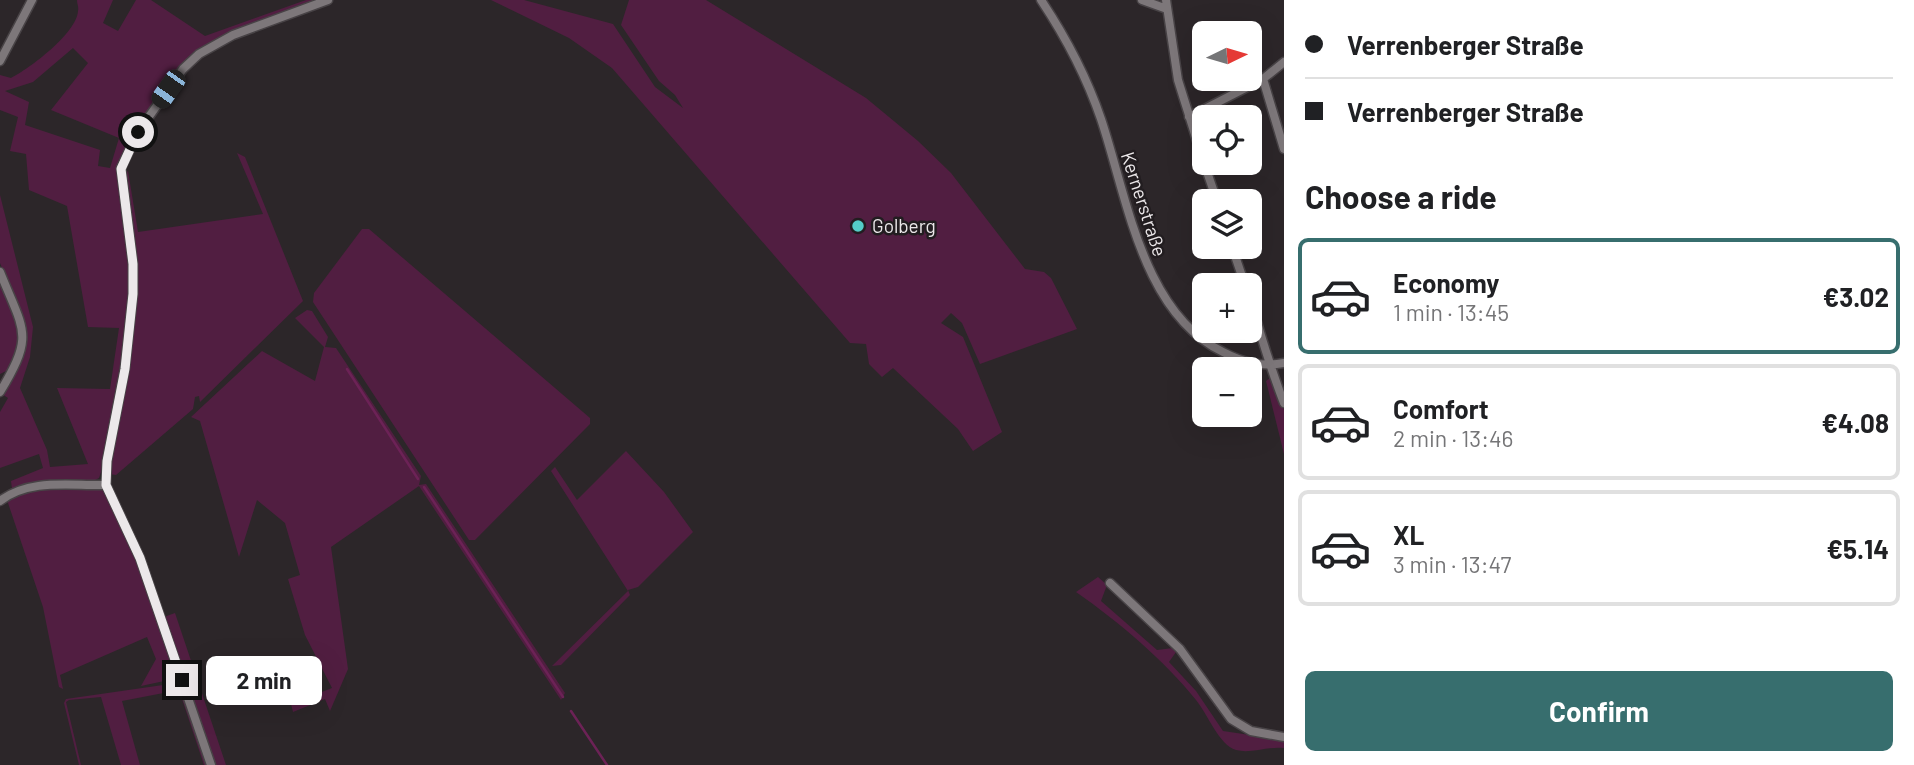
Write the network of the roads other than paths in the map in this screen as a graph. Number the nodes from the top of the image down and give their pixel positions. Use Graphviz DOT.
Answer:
graph roads {
  1 [pos="32,0"];
  2 [pos="328,0"];
  3 [pos="1041,0"];
  4 [pos="1142,0"];
  5 [pos="1166,4"];
  6 [pos="0,61"];
  7 [pos="1284,62"];
  8 [pos="1263,79"];
  9 [pos="1189,117"];
  10 [pos="1192,126"];
  11 [pos="1284,149"];
  12 [pos="0,272"];
  13 [pos="1262,336"];
  14 [pos="1284,363"];
  15 [pos="1271,365"];
  16 [pos="0,392"];
  17 [pos="1284,403"];
  18 [pos="106,485"];
  19 [pos="0,501"];
  20 [pos="1110,583"];
  21 [pos="1284,737"];
  22 [pos="211,765"];
  1 -- 6 [label="street"];
  2 -- 18 [label="street"];
  3 -- 15 [label="street, Kernerstraße"];
  4 -- 5 [label="street"];
  5 -- 9 [label="street"];
  7 -- 8 [label="street"];
  8 -- 9 [label="street"];
  8 -- 11 [label="street"];
  9 -- 10 [label="street"];
  12 -- 16 [label="street"];
  13 -- 15 [label="street"];
  14 -- 15 [label="street"];
  15 -- 17 [label="street"];
  18 -- 19 [label="street"];
  18 -- 22 [label="street"];
  20 -- 21 [label="street"];
}
